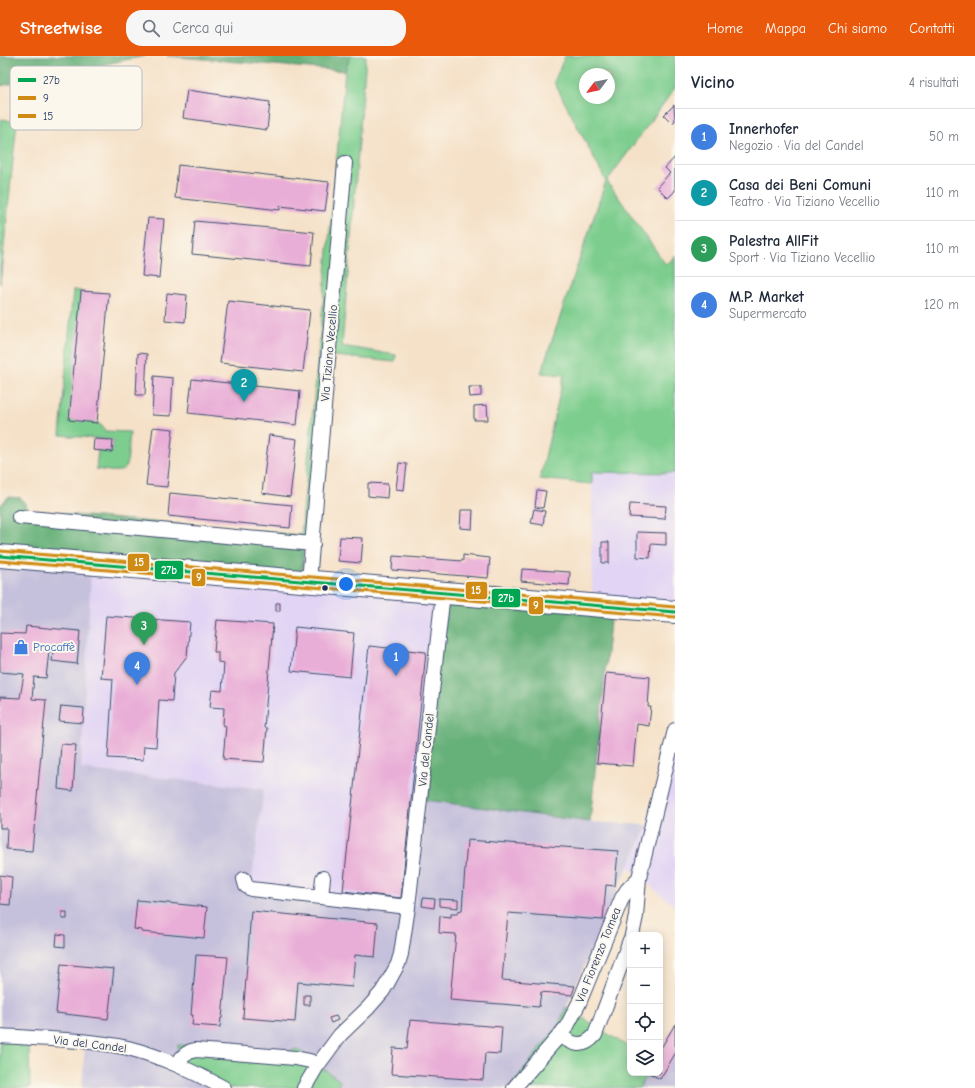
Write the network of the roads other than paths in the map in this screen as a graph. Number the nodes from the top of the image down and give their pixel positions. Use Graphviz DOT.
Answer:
graph roads {
  1 [pos="345,162"];
  2 [pos="19,517"];
  3 [pos="312,544"];
  4 [pos="0,556"];
  5 [pos="309,582"];
  6 [pos="443,593"];
  7 [pos="675,612"];
  8 [pos="675,730"];
  9 [pos="323,878"];
  10 [pos="639,878"];
  11 [pos="244,879"];
  12 [pos="321,897"];
  13 [pos="408,908"];
  14 [pos="633,932"];
  15 [pos="627,948"];
  16 [pos="560,1035"];
  17 [pos="0,1036"];
  18 [pos="177,1064"];
  19 [pos="318,1066"];
  20 [pos="224,1088"];
  21 [pos="304,1088"];
  22 [pos="514,1088"];
  1 -- 3 [label="street, Via Tiziano Vecellio"];
  2 -- 3 [label="street"];
  3 -- 5 [label="street, Via Tiziano Vecellio"];
  4 -- 5 [label="main road"];
  5 -- 6 [label="main road"];
  6 -- 7 [label="main road"];
  6 -- 13 [label="street, Via del Candel"];
  8 -- 10 [label="street, Via Fiorenzo Tomea"];
  9 -- 12 [label="street"];
  10 -- 14 [label="street, Via Fiorenzo Tomea"];
  10 -- 16 [label="street, Via Fiorenzo Tomea"];
  11 -- 12 [label="street"];
  12 -- 13 [label="street"];
  13 -- 19 [label="street, Via del Candel"];
  15 -- 16 [label="street, Via Fiorenzo Tomea"];
  16 -- 22 [label="street, Via Fiorenzo Tomea"];
  17 -- 18 [label="street, Via del Candel"];
  18 -- 19 [label="street"];
  18 -- 20 [label="street, Via del Candel"];
  19 -- 21 [label="street, Via del Candel"];
}
